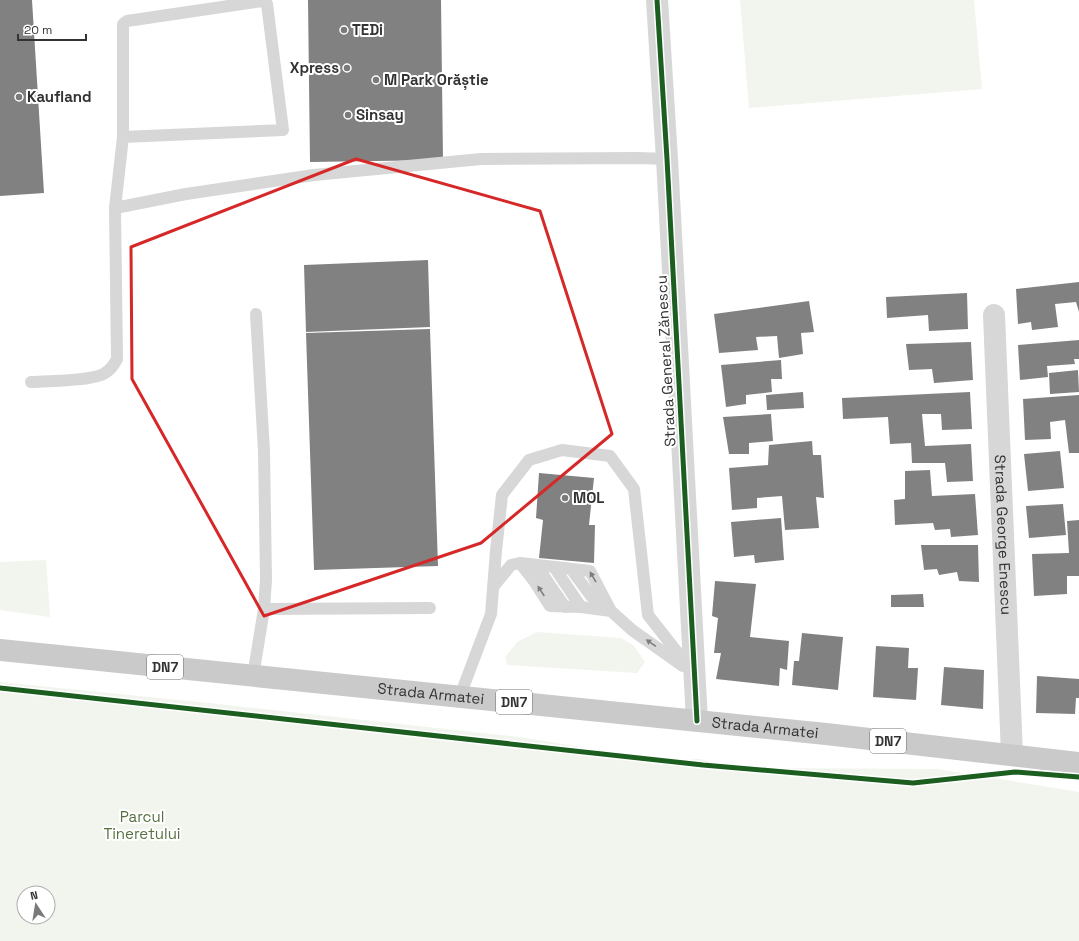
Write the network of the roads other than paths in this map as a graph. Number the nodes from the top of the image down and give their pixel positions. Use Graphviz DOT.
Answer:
graph roads {
  1 [pos="657,0"];
  2 [pos="123,137"];
  3 [pos="667,159"];
  4 [pos="115,208"];
  5 [pos="256,314"];
  6 [pos="994,315"];
  7 [pos="31,382"];
  8 [pos="520,563"];
  9 [pos="536,565"];
  10 [pos="554,567"];
  11 [pos="493,588"];
  12 [pos="565,607"];
  13 [pos="581,607"];
  14 [pos="264,608"];
  15 [pos="430,608"];
  16 [pos="611,611"];
  17 [pos="0,650"];
  18 [pos="694,673"];
  19 [pos="253,676"];
  20 [pos="460,696"];
  21 [pos="697,721"];
  22 [pos="1012,754"];
  23 [pos="1079,763"];
  1 -- 3 [label="street, Strada General Zănescu"];
  2 -- 2 [label="lane"];
  2 -- 4 [label="lane"];
  3 -- 4 [label="lane"];
  3 -- 18 [label="street, Strada General Zănescu"];
  4 -- 7 [label="lane"];
  5 -- 14 [label="lane"];
  6 -- 22 [label="street, Strada George Enescu"];
  8 -- 9 [label="lane"];
  8 -- 11 [label="lane"];
  12 -- 8 [label="lane, one-way"];
  9 -- 10 [label="lane"];
  9 -- 12 [label="lane"];
  10 -- 13 [label="lane"];
  16 -- 10 [label="lane, one-way"];
  11 -- 18 [label="lane"];
  11 -- 20 [label="lane"];
  12 -- 13 [label="lane"];
  13 -- 16 [label="lane"];
  14 -- 15 [label="lane"];
  14 -- 19 [label="lane"];
  18 -- 16 [label="lane, one-way"];
  17 -- 19 [label="main road, DN7"];
  18 -- 21 [label="street, Strada General Zănescu"];
  19 -- 20 [label="main road, Strada Armatei / DN7"];
  20 -- 21 [label="main road, Strada Armatei / DN7"];
  21 -- 22 [label="main road, Strada Armatei / DN7"];
  22 -- 23 [label="main road, Strada Armatei / DN7"];
}
